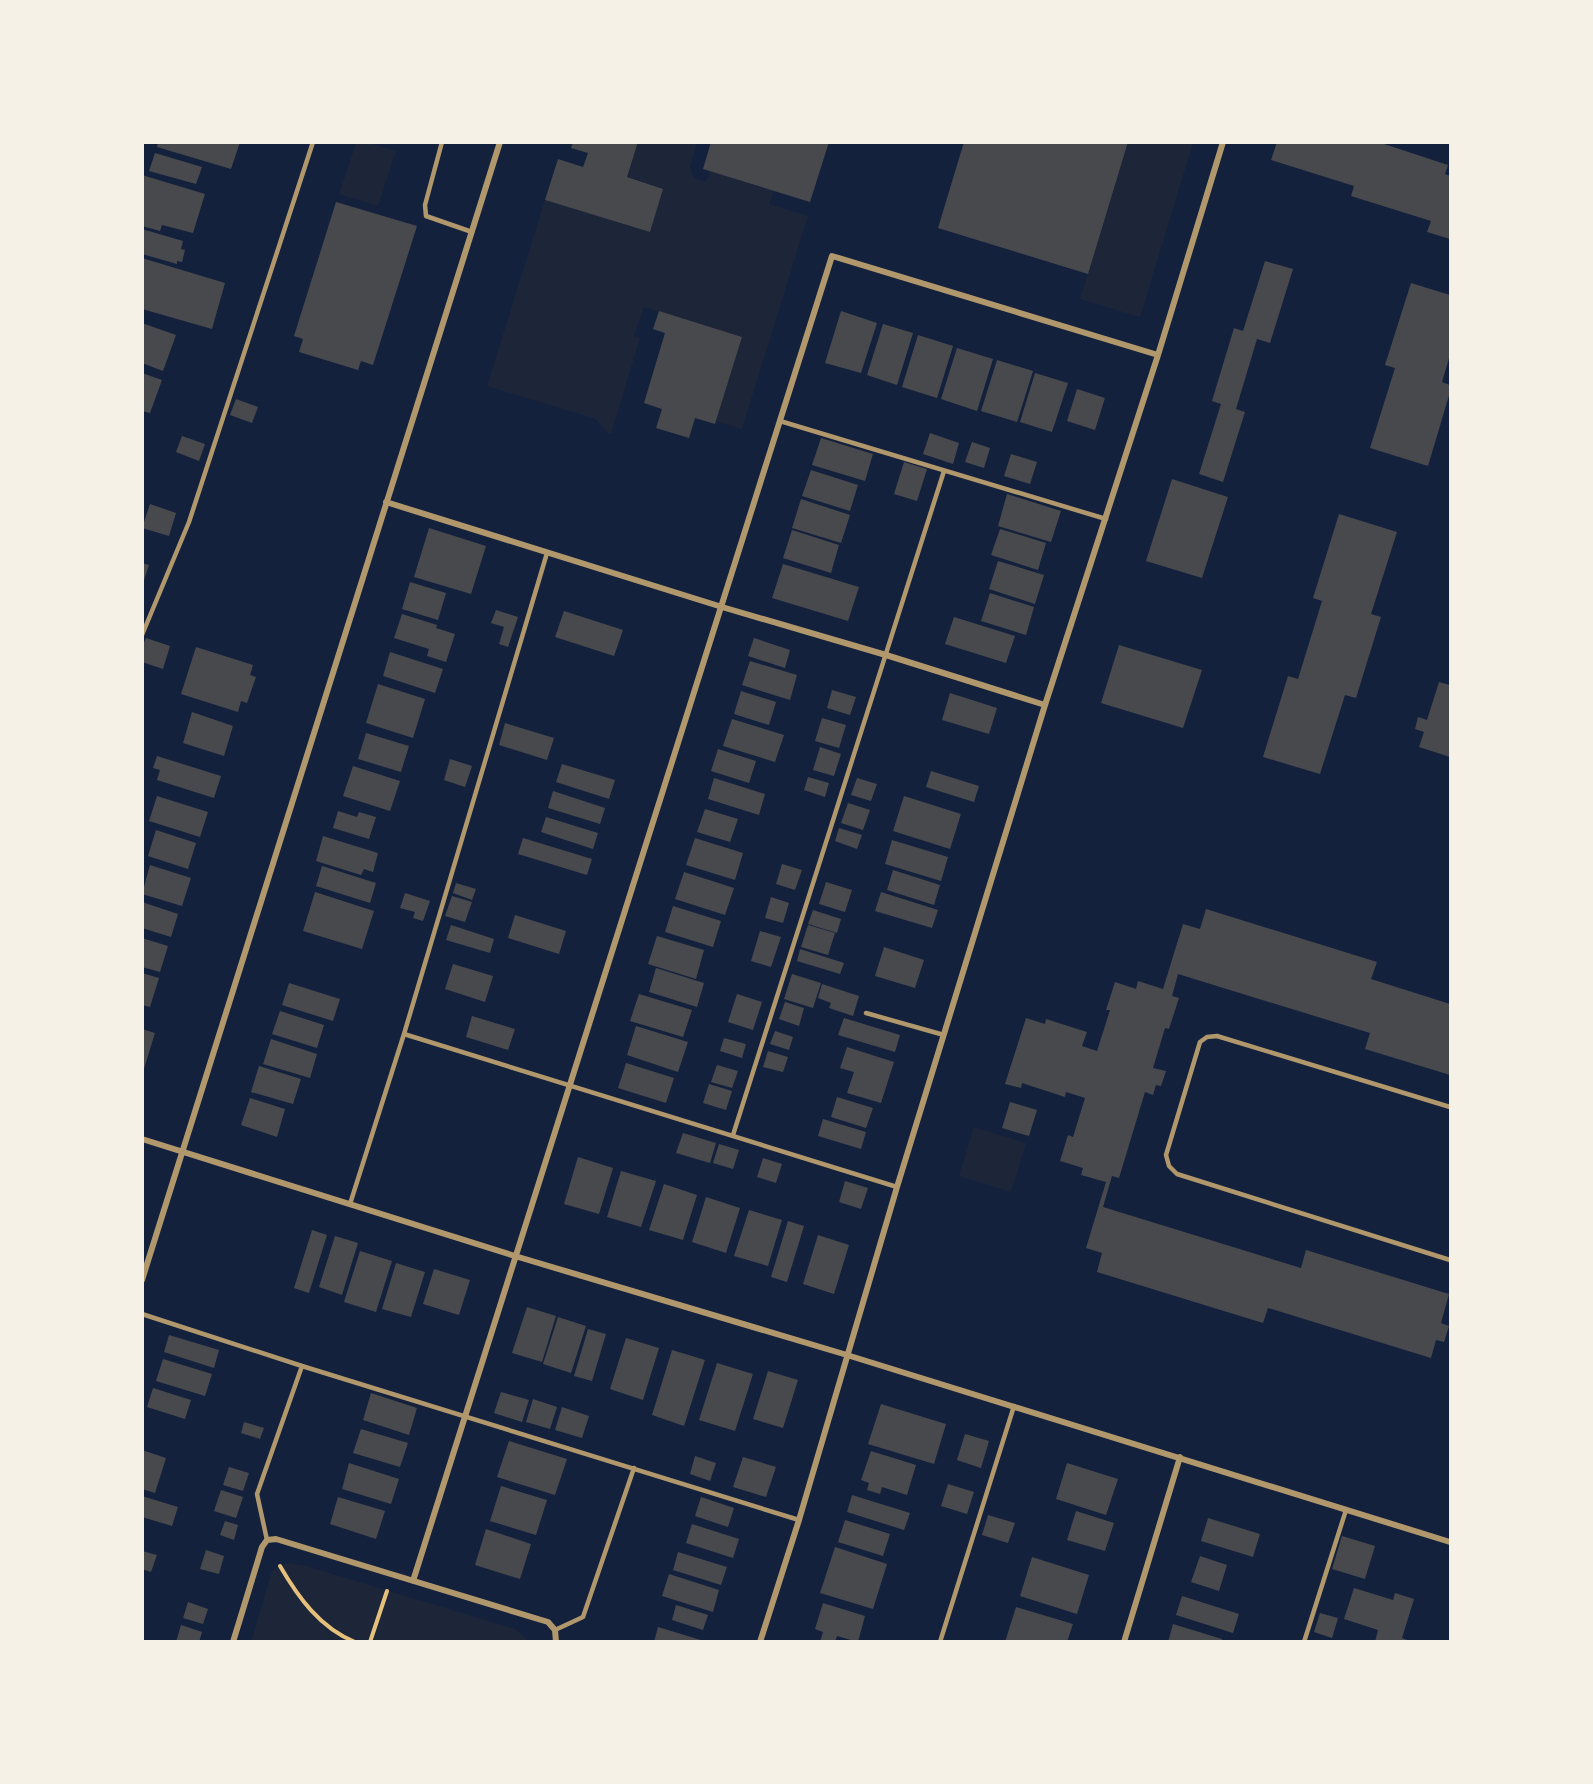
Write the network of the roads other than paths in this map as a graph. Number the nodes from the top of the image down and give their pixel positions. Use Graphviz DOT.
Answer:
graph roads {
  1 [pos="313,142"];
  2 [pos="442,142"];
  3 [pos="500,142"];
  4 [pos="1223,142"];
  5 [pos="472,232"];
  6 [pos="1158,355"];
  7 [pos="780,421"];
  8 [pos="944,471"];
  9 [pos="386,502"];
  10 [pos="1106,519"];
  11 [pos="547,553"];
  12 [pos="722,608"];
  13 [pos="142,635"];
  14 [pos="886,655"];
  15 [pos="1045,705"];
  16 [pos="866,1013"];
  17 [pos="404,1034"];
  18 [pos="944,1035"];
  19 [pos="570,1085"];
  20 [pos="1450,1107"];
  21 [pos="733,1135"];
  22 [pos="142,1140"];
  23 [pos="183,1152"];
  24 [pos="897,1187"];
  25 [pos="350,1204"];
  26 [pos="515,1256"];
  27 [pos="1450,1260"];
  28 [pos="142,1280"];
  29 [pos="142,1314"];
  30 [pos="847,1355"];
  31 [pos="302,1366"];
  32 [pos="1014,1406"];
  33 [pos="465,1416"];
  34 [pos="1180,1457"];
  35 [pos="634,1468"];
  36 [pos="1346,1510"];
  37 [pos="799,1520"];
  38 [pos="267,1540"];
  39 [pos="1450,1542"];
  40 [pos="413,1581"];
  41 [pos="555,1630"];
  42 [pos="233,1641"];
  43 [pos="556,1641"];
  44 [pos="760,1641"];
  45 [pos="940,1641"];
  46 [pos="1124,1641"];
  47 [pos="1304,1641"];
  1 -- 13 [label="lane"];
  2 -- 5 [label="lane"];
  3 -- 5 [label="street"];
  4 -- 6 [label="street"];
  5 -- 9 [label="street"];
  6 -- 7 [label="street"];
  6 -- 10 [label="street"];
  7 -- 8 [label="lane"];
  7 -- 12 [label="street"];
  8 -- 10 [label="lane"];
  8 -- 14 [label="lane"];
  9 -- 11 [label="street"];
  9 -- 23 [label="street"];
  10 -- 15 [label="street"];
  11 -- 12 [label="street"];
  11 -- 17 [label="lane"];
  12 -- 14 [label="street"];
  12 -- 19 [label="street"];
  14 -- 15 [label="street"];
  14 -- 21 [label="lane"];
  15 -- 18 [label="street"];
  16 -- 18 [label="lane"];
  17 -- 19 [label="lane"];
  17 -- 25 [label="lane"];
  18 -- 24 [label="street"];
  19 -- 21 [label="lane"];
  19 -- 26 [label="street"];
  20 -- 27 [label="lane"];
  21 -- 24 [label="lane"];
  22 -- 23 [label="street"];
  23 -- 25 [label="street"];
  23 -- 28 [label="street"];
  24 -- 30 [label="street"];
  25 -- 26 [label="street"];
  26 -- 30 [label="street"];
  26 -- 33 [label="street"];
  29 -- 31 [label="lane"];
  30 -- 32 [label="street"];
  30 -- 37 [label="street"];
  31 -- 33 [label="lane"];
  31 -- 38 [label="lane"];
  32 -- 34 [label="street"];
  32 -- 45 [label="lane"];
  33 -- 35 [label="lane"];
  33 -- 40 [label="street"];
  34 -- 36 [label="street"];
  34 -- 46 [label="street"];
  35 -- 37 [label="lane"];
  35 -- 41 [label="lane"];
  36 -- 39 [label="street"];
  36 -- 47 [label="lane"];
  37 -- 44 [label="street"];
  38 -- 40 [label="street"];
  38 -- 42 [label="street"];
  40 -- 41 [label="street"];
  41 -- 43 [label="street"];
}
